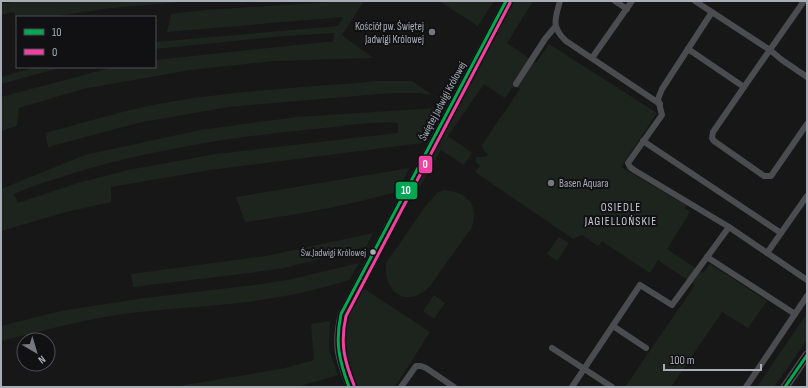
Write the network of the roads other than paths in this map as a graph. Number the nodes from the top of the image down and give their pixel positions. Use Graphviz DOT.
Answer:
graph roads {
  1 [pos="506,1"];
  2 [pos="560,1"];
  3 [pos="616,1"];
  4 [pos="632,1"];
  5 [pos="695,1"];
  6 [pos="804,1"];
  7 [pos="807,3"];
  8 [pos="627,9"];
  9 [pos="712,12"];
  10 [pos="555,27"];
  11 [pos="688,49"];
  12 [pos="770,50"];
  13 [pos="592,58"];
  14 [pos="807,77"];
  15 [pos="516,84"];
  16 [pos="744,87"];
  17 [pos="660,104"];
  18 [pos="806,126"];
  19 [pos="644,141"];
  20 [pos="807,196"];
  21 [pos="729,227"];
  22 [pos="781,233"];
  23 [pos="767,253"];
  24 [pos="707,257"];
  25 [pos="807,280"];
  26 [pos="807,296"];
  27 [pos="795,314"];
  28 [pos="613,326"];
  29 [pos="552,348"];
  30 [pos="646,348"];
  31 [pos="807,355"];
  32 [pos="585,369"];
  33 [pos="349,387"];
  34 [pos="401,387"];
  35 [pos="454,387"];
  36 [pos="572,387"];
  37 [pos="612,387"];
  38 [pos="746,387"];
  39 [pos="784,387"];
  1 -- 33 [label="street, Świętej Jadwigi Królowej"];
  2 -- 10 [label="street"];
  3 -- 8 [label="street"];
  4 -- 8 [label="street"];
  5 -- 9 [label="street"];
  6 -- 7 [label="street"];
  6 -- 12 [label="street"];
  8 -- 13 [label="street"];
  9 -- 11 [label="street"];
  9 -- 12 [label="street"];
  10 -- 13 [label="street"];
  10 -- 15 [label="street"];
  11 -- 16 [label="street"];
  11 -- 17 [label="street"];
  12 -- 14 [label="street"];
  12 -- 16 [label="street"];
  13 -- 17 [label="street"];
  16 -- 18 [label="street"];
  17 -- 19 [label="street"];
  19 -- 21 [label="street"];
  19 -- 22 [label="street"];
  20 -- 22 [label="street"];
  21 -- 23 [label="street"];
  21 -- 24 [label="street"];
  22 -- 23 [label="street"];
  23 -- 25 [label="street"];
  24 -- 27 [label="street"];
  24 -- 28 [label="street"];
  26 -- 27 [label="street"];
  27 -- 38 [label="street"];
  28 -- 30 [label="street"];
  28 -- 32 [label="street"];
  29 -- 32 [label="street"];
  31 -- 39 [label="street"];
  32 -- 36 [label="street"];
  32 -- 37 [label="street"];
  34 -- 35 [label="street"];
}
